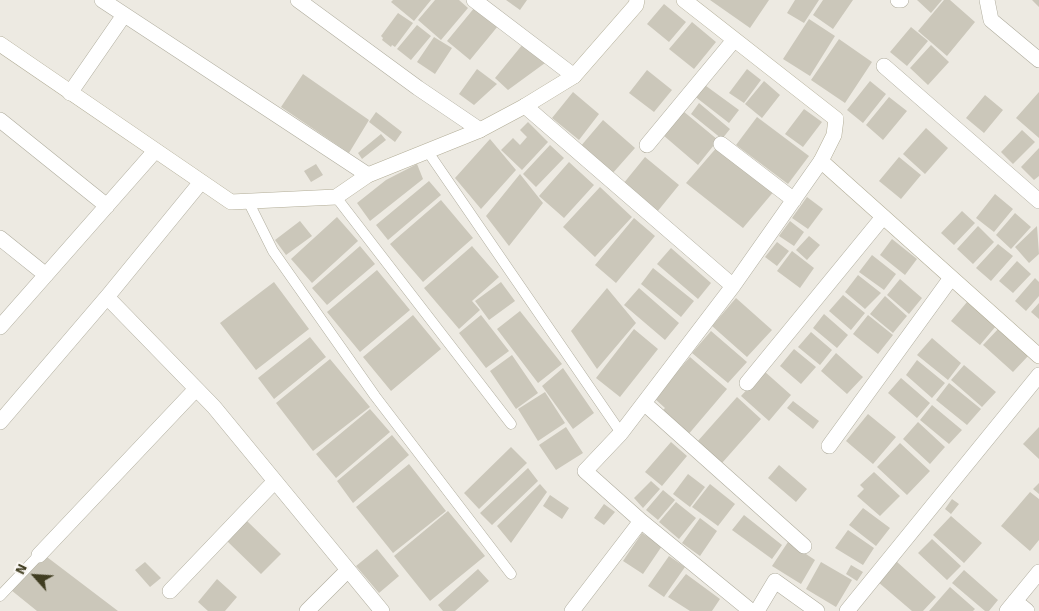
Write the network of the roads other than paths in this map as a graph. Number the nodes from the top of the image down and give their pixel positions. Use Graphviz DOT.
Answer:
graph roads {
  1 [pos="102,0"];
  2 [pos="474,0"];
  3 [pos="684,0"];
  4 [pos="987,0"];
  5 [pos="305,2"];
  6 [pos="634,2"];
  7 [pos="124,14"];
  8 [pos="734,40"];
  9 [pos="0,44"];
  10 [pos="1039,60"];
  11 [pos="884,66"];
  12 [pos="574,76"];
  13 [pos="70,93"];
  14 [pos="525,106"];
  15 [pos="0,120"];
  16 [pos="480,130"];
  17 [pos="721,144"];
  18 [pos="647,145"];
  19 [pos="155,151"];
  20 [pos="428,152"];
  21 [pos="821,161"];
  22 [pos="368,174"];
  23 [pos="201,182"];
  24 [pos="336,197"];
  25 [pos="794,200"];
  26 [pos="248,201"];
  27 [pos="1039,201"];
  28 [pos="107,206"];
  29 [pos="883,218"];
  30 [pos="0,238"];
  31 [pos="46,275"];
  32 [pos="951,278"];
  33 [pos="733,286"];
  34 [pos="107,296"];
  35 [pos="0,327"];
  36 [pos="1039,356"];
  37 [pos="1039,375"];
  38 [pos="747,383"];
  39 [pos="196,389"];
  40 [pos="644,403"];
  41 [pos="0,422"];
  42 [pos="511,424"];
  43 [pos="621,433"];
  44 [pos="829,446"];
  45 [pos="275,481"];
  46 [pos="641,521"];
  47 [pos="804,546"];
  48 [pos="39,555"];
  49 [pos="348,570"];
  50 [pos="1039,572"];
  51 [pos="511,574"];
  52 [pos="170,591"];
  53 [pos="0,596"];
  54 [pos="1011,606"];
  55 [pos="307,611"];
  56 [pos="382,611"];
  57 [pos="572,611"];
  58 [pos="751,611"];
  59 [pos="757,611"];
  60 [pos="817,611"];
  61 [pos="847,611"];
  62 [pos="1027,611"];
  1 -- 7 [label="street"];
  2 -- 12 [label="street"];
  3 -- 8 [label="street"];
  4 -- 10 [label="street"];
  5 -- 16 [label="street"];
  6 -- 12 [label="street"];
  7 -- 13 [label="street"];
  7 -- 22 [label="street"];
  8 -- 18 [label="street"];
  8 -- 21 [label="street"];
  9 -- 13 [label="street"];
  11 -- 27 [label="street"];
  12 -- 14 [label="street"];
  13 -- 19 [label="street"];
  14 -- 16 [label="street"];
  14 -- 33 [label="street"];
  15 -- 28 [label="street"];
  16 -- 20 [label="street"];
  17 -- 25 [label="street"];
  19 -- 23 [label="street"];
  19 -- 28 [label="street"];
  20 -- 22 [label="street"];
  20 -- 43 [label="lane"];
  21 -- 25 [label="street"];
  21 -- 29 [label="street"];
  22 -- 24 [label="street"];
  23 -- 26 [label="street"];
  23 -- 34 [label="street"];
  24 -- 26 [label="street"];
  24 -- 42 [label="lane"];
  25 -- 33 [label="street"];
  26 -- 51 [label="lane"];
  28 -- 31 [label="street"];
  29 -- 32 [label="street"];
  29 -- 38 [label="street"];
  30 -- 31 [label="street"];
  31 -- 35 [label="street"];
  32 -- 36 [label="street"];
  32 -- 44 [label="street"];
  33 -- 40 [label="street"];
  34 -- 39 [label="street"];
  34 -- 41 [label="street"];
  37 -- 61 [label="street"];
  39 -- 45 [label="street"];
  39 -- 48 [label="street"];
  40 -- 43 [label="street"];
  40 -- 47 [label="street"];
  43 -- 46 [label="street"];
  45 -- 49 [label="street"];
  45 -- 52 [label="street"];
  46 -- 57 [label="street"];
  46 -- 58 [label="street"];
  48 -- 53 [label="lane"];
  49 -- 55 [label="street"];
  49 -- 56 [label="street"];
  50 -- 54 [label="street"];
  54 -- 62 [label="street"];
  59 -- 60 [label="street"];
}
